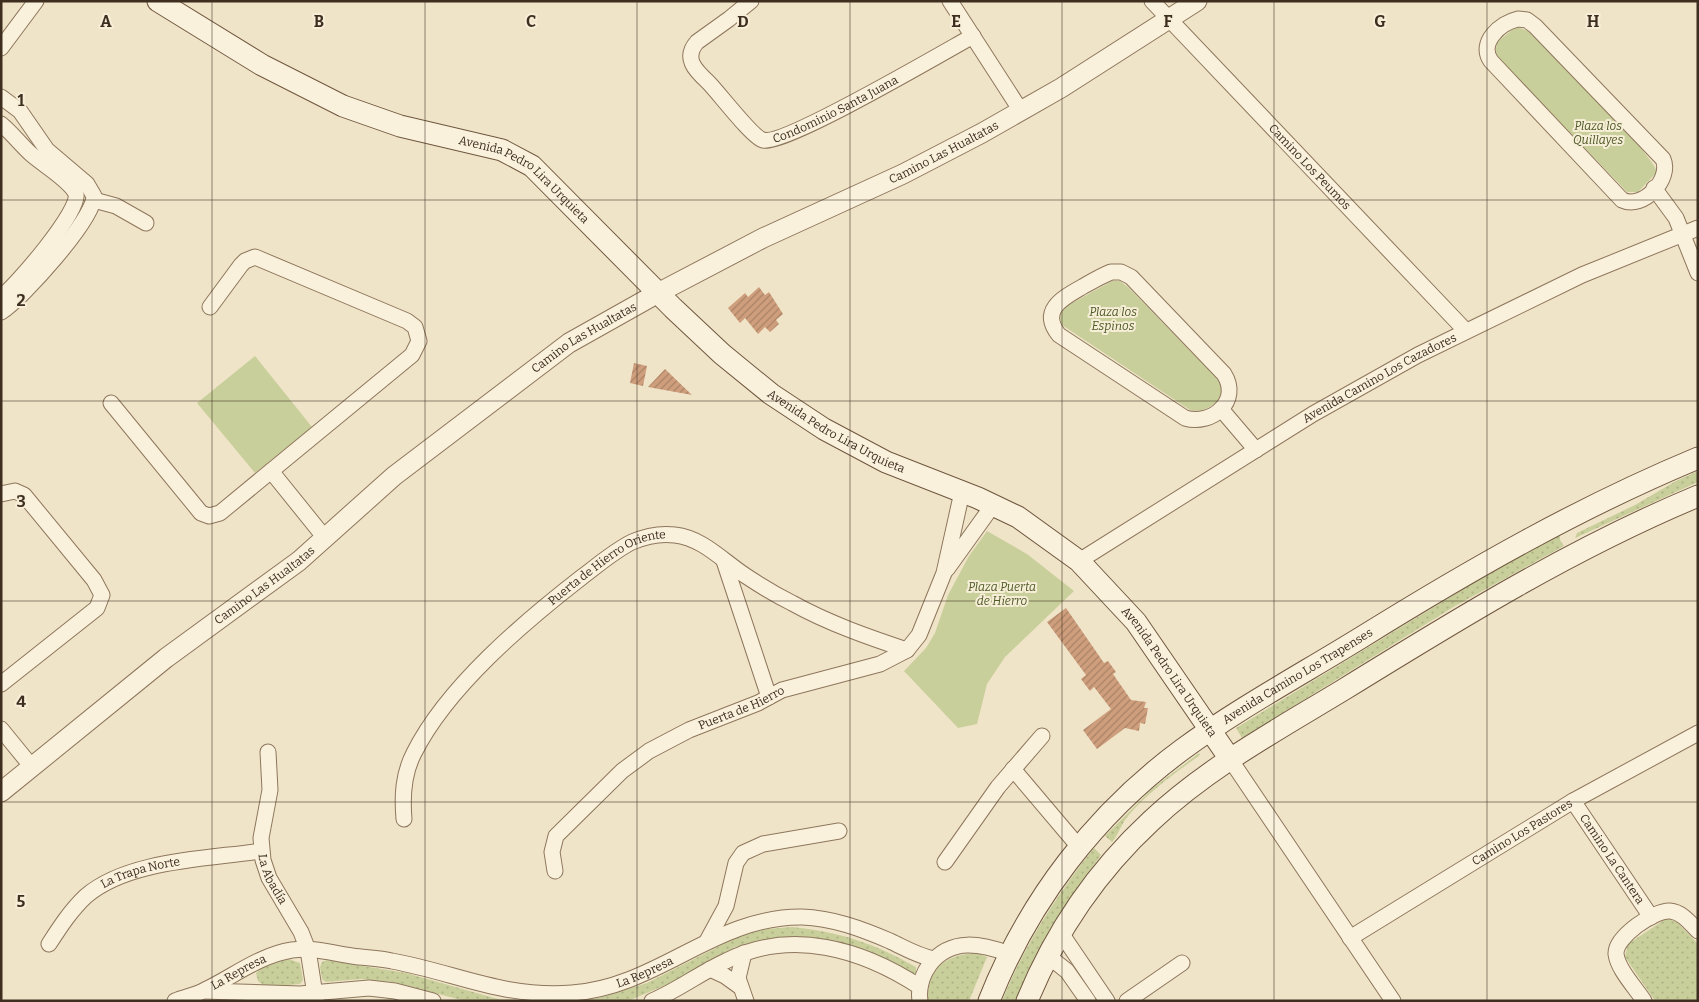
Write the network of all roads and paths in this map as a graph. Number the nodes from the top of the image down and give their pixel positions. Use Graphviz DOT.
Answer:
graph roads {
  1 [pos="36,1"];
  2 [pos="158,1"];
  3 [pos="750,1"];
  4 [pos="950,1"];
  5 [pos="1197,1"];
  6 [pos="1151,3"];
  7 [pos="1168,20"];
  8 [pos="973,36"];
  9 [pos="1,48"];
  10 [pos="1,97"];
  11 [pos="1021,111"];
  12 [pos="1,124"];
  13 [pos="1654,188"];
  14 [pos="94,200"];
  15 [pos="146,223"];
  16 [pos="1698,228"];
  17 [pos="1683,234"];
  18 [pos="1698,273"];
  19 [pos="658,293"];
  20 [pos="1,297"];
  21 [pos="210,307"];
  22 [pos="1,312"];
  23 [pos="1465,330"];
  24 [pos="111,403"];
  25 [pos="1221,409"];
  26 [pos="1256,450"];
  27 [pos="1698,458"];
  28 [pos="271,471"];
  29 [pos="962,492"];
  30 [pos="1,494"];
  31 [pos="1698,496"];
  32 [pos="993,505"];
  33 [pos="1573,517"];
  34 [pos="325,538"];
  35 [pos="1578,552"];
  36 [pos="724,561"];
  37 [pos="1079,561"];
  38 [pos="944,572"];
  39 [pos="907,650"];
  40 [pos="1,684"];
  41 [pos="769,697"];
  42 [pos="1,729"];
  43 [pos="1211,730"];
  44 [pos="1698,733"];
  45 [pos="1042,736"];
  46 [pos="268,752"];
  47 [pos="1230,759"];
  48 [pos="32,767"];
  49 [pos="1013,769"];
  50 [pos="1,792"];
  51 [pos="1573,801"];
  52 [pos="404,819"];
  53 [pos="839,831"];
  54 [pos="1079,847"];
  55 [pos="261,851"];
  56 [pos="945,862"];
  57 [pos="555,871"];
  58 [pos="726,906"];
  59 [pos="1651,917"];
  60 [pos="756,922"];
  61 [pos="1698,931"];
  62 [pos="1061,933"];
  63 [pos="1350,938"];
  64 [pos="707,941"];
  65 [pos="49,944"];
  66 [pos="308,950"];
  67 [pos="744,953"];
  68 [pos="1010,954"];
  69 [pos="1048,956"];
  70 [pos="934,959"];
  71 [pos="1182,963"];
  72 [pos="710,969"];
  73 [pos="739,986"];
  74 [pos="204,991"];
  75 [pos="920,994"];
  76 [pos="316,997"];
  77 [pos="175,1001"];
  78 [pos="433,1001"];
  79 [pos="652,1001"];
  80 [pos="746,1001"];
  81 [pos="989,1001"];
  82 [pos="1027,1001"];
  83 [pos="1088,1001"];
  84 [pos="1107,1001"];
  85 [pos="1127,1001"];
  86 [pos="1393,1001"];
  87 [pos="1644,1001"];
  1 -- 9 [label="street"];
  2 -- 19 [label="main road, Avenida Pedro Lira Urquieta"];
  3 -- 8 [label="street, Condominio Santa Juana"];
  4 -- 8 [label="street"];
  5 -- 7 [label="street, Camino Las Hualtatas"];
  6 -- 7 [label="street, Camino Los Peumos"];
  7 -- 11 [label="street, Camino Las Hualtatas"];
  7 -- 23 [label="street, Camino Los Peumos"];
  8 -- 11 [label="street"];
  10 -- 14 [label="street"];
  11 -- 19 [label="street, Camino Las Hualtatas"];
  12 -- 20 [label="street"];
  13 -- 13 [label="street"];
  13 -- 17 [label="street"];
  14 -- 15 [label="street"];
  14 -- 22 [label="street"];
  16 -- 17 [label="street, Avenida Camino Los Cazadores"];
  17 -- 18 [label="street"];
  17 -- 23 [label="street, Avenida Camino Los Cazadores"];
  19 -- 29 [label="main road, Avenida Pedro Lira Urquieta"];
  19 -- 34 [label="street, Camino Las Hualtatas"];
  21 -- 28 [label="street"];
  23 -- 26 [label="street, Avenida Camino Los Cazadores"];
  24 -- 28 [label="street"];
  25 -- 25 [label="street"];
  25 -- 26 [label="street"];
  26 -- 37 [label="street, Avenida Camino Los Cazadores"];
  27 -- 33 [label="main road, Avenida Camino Los Trapenses"];
  28 -- 34 [label="street"];
  29 -- 32 [label="main road, Avenida Pedro Lira Urquieta"];
  29 -- 38 [label="street, Puerta de Hierro"];
  30 -- 40 [label="street"];
  31 -- 35 [label="main road"];
  32 -- 37 [label="main road, Avenida Pedro Lira Urquieta"];
  32 -- 38 [label="street, Puerta de Hierro"];
  33 -- 35 [label="main road"];
  33 -- 43 [label="main road, Avenida Camino Los Trapenses"];
  34 -- 48 [label="street, Camino Las Hualtatas"];
  35 -- 47 [label="main road"];
  36 -- 39 [label="street, Puerta de Hierro Oriente"];
  36 -- 41 [label="street"];
  36 -- 52 [label="street, Puerta de Hierro Oriente"];
  37 -- 43 [label="main road, Avenida Pedro Lira Urquieta"];
  38 -- 39 [label="street, Puerta de Hierro"];
  39 -- 41 [label="street, Puerta de Hierro"];
  41 -- 57 [label="street, Puerta de Hierro"];
  42 -- 48 [label="street"];
  43 -- 47 [label="main road, Avenida Pedro Lira Urquieta"];
  43 -- 54 [label="main road, Avenida Camino Los Trapenses"];
  44 -- 51 [label="street, Camino Los Pastores"];
  45 -- 49 [label="street"];
  46 -- 55 [label="street, La Abadía"];
  47 -- 62 [label="main road"];
  47 -- 63 [label="street, Avenida Pedro Lira Urquieta"];
  48 -- 50 [label="street, Camino Las Hualtatas"];
  49 -- 54 [label="street"];
  49 -- 56 [label="street"];
  51 -- 59 [label="street, Camino La Cantera"];
  51 -- 63 [label="street, Camino Los Pastores"];
  53 -- 58 [label="street"];
  54 -- 68 [label="main road, Avenida Camino Los Trapenses"];
  55 -- 65 [label="street, La Trapa Norte"];
  55 -- 66 [label="street, La Abadía"];
  58 -- 60 [label="street"];
  58 -- 64 [label="street"];
  59 -- 61 [label="street, Camino La Cantera"];
  59 -- 87 [label="street, Camino La Cantera"];
  60 -- 64 [label="street, La Represa"];
  60 -- 70 [label="street, La Represa"];
  62 -- 69 [label="main road"];
  62 -- 84 [label="street"];
  63 -- 86 [label="street, Avenida Pedro Lira Urquieta"];
  64 -- 66 [label="street, La Represa"];
  66 -- 74 [label="street, La Represa"];
  66 -- 76 [label="street, La Abadía"];
  67 -- 72 [label="street"];
  67 -- 73 [label="street"];
  67 -- 75 [label="street"];
  68 -- 70 [label="street"];
  68 -- 81 [label="main road, Avenida Camino Los Trapenses"];
  69 -- 82 [label="main road"];
  69 -- 83 [label="street"];
  70 -- 75 [label="street"];
  71 -- 85 [label="street"];
  72 -- 73 [label="street"];
  72 -- 79 [label="street"];
  73 -- 80 [label="street"];
  74 -- 76 [label="street, La Represa"];
  74 -- 77 [label="street, La Represa"];
  76 -- 78 [label="street, La Represa"];
}
